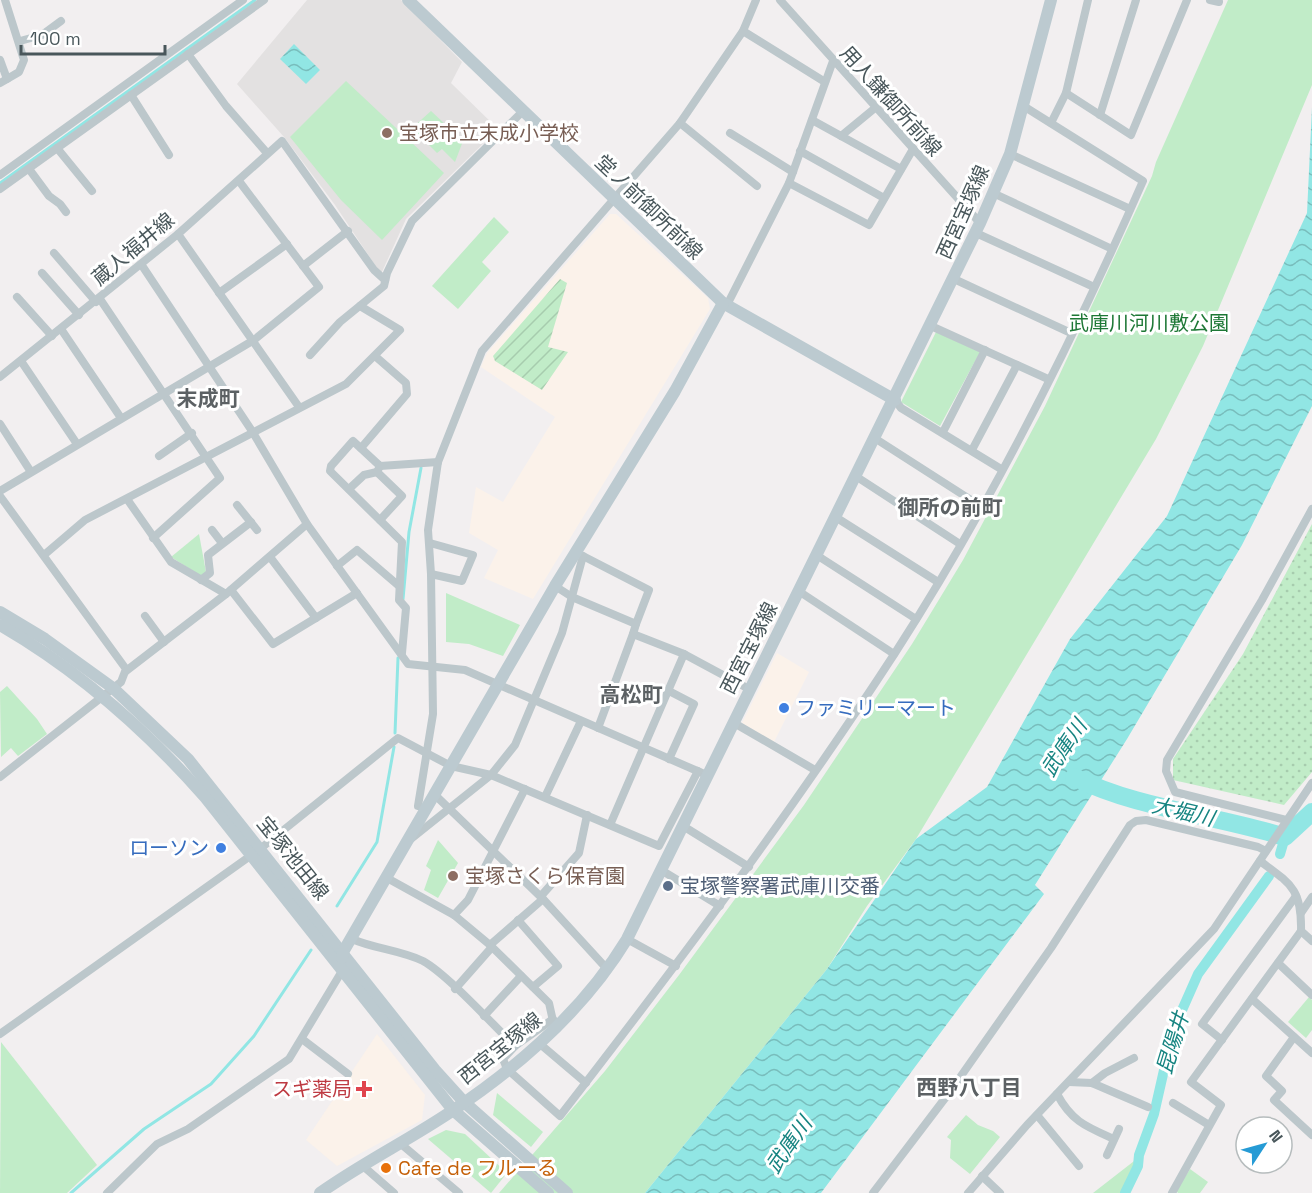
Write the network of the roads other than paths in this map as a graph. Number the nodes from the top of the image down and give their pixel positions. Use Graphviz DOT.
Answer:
graph roads {
  1 [pos="5,0"];
  2 [pos="243,0"];
  3 [pos="264,0"];
  4 [pos="408,0"];
  5 [pos="756,0"];
  6 [pos="780,0"];
  7 [pos="1051,0"];
  8 [pos="1088,0"];
  9 [pos="1136,0"];
  10 [pos="1187,0"];
  11 [pos="61,21"];
  12 [pos="743,31"];
  13 [pos="20,41"];
  14 [pos="188,54"];
  15 [pos="166,56"];
  16 [pos="0,60"];
  17 [pos="833,61"];
  18 [pos="173,65"];
  19 [pos="3,81"];
  20 [pos="825,82"];
  21 [pos="1066,93"];
  22 [pos="131,95"];
  23 [pos="1025,107"];
  24 [pos="875,108"];
  25 [pos="523,111"];
  26 [pos="1100,115"];
  27 [pos="812,120"];
  28 [pos="680,123"];
  29 [pos="1051,123"];
  30 [pos="730,133"];
  31 [pos="841,136"];
  32 [pos="57,148"];
  33 [pos="913,149"];
  34 [pos="800,151"];
  35 [pos="267,153"];
  36 [pos="1010,154"];
  37 [pos="169,155"];
  38 [pos="29,169"];
  39 [pos="901,169"];
  40 [pos="793,172"];
  41 [pos="0,175"];
  42 [pos="239,181"];
  43 [pos="789,183"];
  44 [pos="757,186"];
  45 [pos="0,189"];
  46 [pos="92,191"];
  47 [pos="993,193"];
  48 [pos="884,198"];
  49 [pos="615,201"];
  50 [pos="1130,209"];
  51 [pos="66,212"];
  52 [pos="978,228"];
  53 [pos="348,231"];
  54 [pos="178,234"];
  55 [pos="287,244"];
  56 [pos="1112,249"];
  57 [pos="54,253"];
  58 [pos="141,264"];
  59 [pos="303,266"];
  60 [pos="42,273"];
  61 [pos="954,279"];
  62 [pos="385,280"];
  63 [pos="1094,286"];
  64 [pos="219,293"];
  65 [pos="17,297"];
  66 [pos="98,300"];
  67 [pos="725,304"];
  68 [pos="360,306"];
  69 [pos="79,315"];
  70 [pos="932,326"];
  71 [pos="61,329"];
  72 [pos="1071,333"];
  73 [pos="52,336"];
  74 [pos="254,340"];
  75 [pos="985,350"];
  76 [pos="310,355"];
  77 [pos="375,356"];
  78 [pos="21,361"];
  79 [pos="1017,365"];
  80 [pos="209,366"];
  81 [pos="0,377"];
  82 [pos="1048,379"];
  83 [pos="165,393"];
  84 [pos="895,400"];
  85 [pos="299,407"];
  86 [pos="121,418"];
  87 [pos="0,424"];
  88 [pos="252,431"];
  89 [pos="943,432"];
  90 [pos="192,433"];
  91 [pos="876,439"];
  92 [pos="77,444"];
  93 [pos="361,448"];
  94 [pos="972,450"];
  95 [pos="206,455"];
  96 [pos="159,456"];
  97 [pos="438,462"];
  98 [pos="379,469"];
  99 [pos="1001,469"];
  100 [pos="31,472"];
  101 [pos="857,477"];
  102 [pos="349,489"];
  103 [pos="0,491"];
  104 [pos="0,496"];
  105 [pos="127,499"];
  106 [pos="237,504"];
  107 [pos="982,507"];
  108 [pos="1312,509"];
  109 [pos="837,518"];
  110 [pos="380,520"];
  111 [pos="251,522"];
  112 [pos="307,524"];
  113 [pos="257,530"];
  114 [pos="212,531"];
  115 [pos="153,538"];
  116 [pos="222,543"];
  117 [pos="430,543"];
  118 [pos="960,544"];
  119 [pos="579,554"];
  120 [pos="44,555"];
  121 [pos="270,556"];
  122 [pos="818,556"];
  123 [pos="337,566"];
  124 [pos="432,574"];
  125 [pos="201,580"];
  126 [pos="938,582"];
  127 [pos="399,586"];
  128 [pos="555,586"];
  129 [pos="229,592"];
  130 [pos="800,592"];
  131 [pos="357,593"];
  132 [pos="572,597"];
  133 [pos="0,612"];
  134 [pos="145,616"];
  135 [pos="316,618"];
  136 [pos="916,619"];
  137 [pos="636,624"];
  138 [pos="0,626"];
  139 [pos="633,634"];
  140 [pos="164,642"];
  141 [pos="402,653"];
  142 [pos="684,654"];
  143 [pos="894,654"];
  144 [pos="434,668"];
  145 [pos="126,671"];
  146 [pos="497,684"];
  147 [pos="749,689"];
  148 [pos="669,691"];
  149 [pos="108,692"];
  150 [pos="535,700"];
  151 [pos="581,721"];
  152 [pos="734,723"];
  153 [pos="598,728"];
  154 [pos="644,748"];
  155 [pos="425,753"];
  156 [pos="669,759"];
  157 [pos="451,766"];
  158 [pos="815,770"];
  159 [pos="703,773"];
  160 [pos="491,775"];
  161 [pos="0,777"];
  162 [pos="1312,783"];
  163 [pos="525,789"];
  164 [pos="434,794"];
  165 [pos="545,797"];
  166 [pos="418,806"];
  167 [pos="450,809"];
  168 [pos="588,815"];
  169 [pos="1285,821"];
  170 [pos="610,825"];
  171 [pos="683,825"];
  172 [pos="408,842"];
  173 [pos="1268,849"];
  174 [pos="494,851"];
  175 [pos="255,852"];
  176 [pos="1260,861"];
  177 [pos="749,867"];
  178 [pos="661,870"];
  179 [pos="387,878"];
  180 [pos="1296,896"];
  181 [pos="1312,897"];
  182 [pos="542,898"];
  183 [pos="720,906"];
  184 [pos="1301,913"];
  185 [pos="454,915"];
  186 [pos="518,920"];
  187 [pos="1301,931"];
  188 [pos="352,939"];
  189 [pos="627,939"];
  190 [pos="1312,941"];
  191 [pos="491,946"];
  192 [pos="343,952"];
  193 [pos="1278,963"];
  194 [pos="676,966"];
  195 [pos="608,970"];
  196 [pos="342,972"];
  197 [pos="521,976"];
  198 [pos="532,987"];
  199 [pos="455,989"];
  200 [pos="1312,995"];
  201 [pos="1252,999"];
  202 [pos="484,1016"];
  203 [pos="554,1024"];
  204 [pos="0,1034"];
  205 [pos="1294,1037"];
  206 [pos="303,1038"];
  207 [pos="1222,1040"];
  208 [pos="540,1044"];
  209 [pos="515,1046"];
  210 [pos="1312,1053"];
  211 [pos="1134,1058"];
  212 [pos="507,1069"];
  213 [pos="348,1074"];
  214 [pos="1068,1082"];
  215 [pos="586,1083"];
  216 [pos="1092,1083"];
  217 [pos="1057,1094"];
  218 [pos="464,1102"];
  219 [pos="1173,1103"];
  220 [pos="1148,1107"];
  221 [pos="453,1110"];
  222 [pos="1037,1115"];
  223 [pos="1209,1125"];
  224 [pos="1119,1129"];
  225 [pos="1312,1135"];
  226 [pos="1114,1139"];
  227 [pos="401,1144"];
  228 [pos="1107,1155"];
  229 [pos="524,1164"];
  230 [pos="363,1166"];
  231 [pos="1079,1166"];
  232 [pos="982,1176"];
  233 [pos="324,1192"];
  234 [pos="106,1193"];
  235 [pos="394,1193"];
  236 [pos="459,1193"];
  237 [pos="548,1193"];
  238 [pos="567,1193"];
  239 [pos="873,1193"];
  240 [pos="968,1193"];
  241 [pos="1000,1193"];
  242 [pos="1172,1193"];
  1 -- 13 [label="street"];
  2 -- 15 [label="street"];
  3 -- 14 [label="street"];
  4 -- 25 [label="street, 堂ノ前御所前線"];
  5 -- 12 [label="street"];
  6 -- 17 [label="street, 用人鎌御所前線"];
  7 -- 23 [label="street, 西宮宝塚線"];
  8 -- 21 [label="street"];
  9 -- 26 [label="street"];
  10 -- 26 [label="street"];
  11 -- 13 [label="street"];
  12 -- 20 [label="street"];
  12 -- 28 [label="street"];
  13 -- 19 [label="street"];
  14 -- 18 [label="street"];
  14 -- 35 [label="street"];
  15 -- 18 [label="street"];
  15 -- 41 [label="street"];
  16 -- 19 [label="street"];
  17 -- 20 [label="street"];
  17 -- 24 [label="street, 用人鎌御所前線"];
  18 -- 22 [label="street"];
  20 -- 27 [label="street"];
  21 -- 26 [label="street"];
  21 -- 29 [label="street"];
  22 -- 32 [label="street"];
  22 -- 37 [label="street"];
  23 -- 29 [label="street"];
  23 -- 36 [label="street, 西宮宝塚線"];
  24 -- 31 [label="street"];
  24 -- 33 [label="street, 用人鎌御所前線"];
  25 -- 49 [label="street, 堂ノ前御所前線"];
  25 -- 62 [label="street"];
  27 -- 31 [label="street"];
  27 -- 34 [label="street"];
  28 -- 44 [label="street"];
  28 -- 49 [label="street"];
  29 -- 50 [label="street"];
  30 -- 40 [label="street"];
  31 -- 39 [label="street"];
  32 -- 38 [label="street"];
  32 -- 46 [label="street"];
  33 -- 39 [label="street"];
  33 -- 52 [label="street, 用人鎌御所前線"];
  34 -- 40 [label="street"];
  34 -- 48 [label="street"];
  35 -- 42 [label="street, 蔵人福井線"];
  35 -- 53 [label="street, 蔵人福井線"];
  36 -- 47 [label="street, 西宮宝塚線"];
  36 -- 50 [label="street"];
  38 -- 45 [label="street"];
  38 -- 51 [label="street"];
  39 -- 48 [label="street"];
  40 -- 43 [label="street"];
  42 -- 54 [label="street, 蔵人福井線"];
  42 -- 55 [label="street"];
  43 -- 48 [label="street"];
  43 -- 67 [label="street"];
  47 -- 52 [label="street, 西宮宝塚線"];
  47 -- 56 [label="street"];
  49 -- 67 [label="street, 堂ノ前御所前線"];
  49 -- 97 [label="street"];
  50 -- 56 [label="street"];
  52 -- 61 [label="street, 西宮宝塚線"];
  52 -- 63 [label="street"];
  53 -- 59 [label="street"];
  53 -- 62 [label="street"];
  54 -- 58 [label="street, 蔵人福井線"];
  54 -- 64 [label="street"];
  55 -- 59 [label="street"];
  55 -- 64 [label="street"];
  56 -- 63 [label="street"];
  57 -- 66 [label="street"];
  58 -- 66 [label="street, 蔵人福井線"];
  58 -- 80 [label="street"];
  59 -- 74 [label="street"];
  60 -- 69 [label="street"];
  61 -- 70 [label="street, 西宮宝塚線"];
  61 -- 72 [label="street"];
  62 -- 68 [label="street"];
  63 -- 72 [label="street"];
  64 -- 74 [label="street"];
  65 -- 73 [label="street"];
  66 -- 69 [label="street, 蔵人福井線"];
  66 -- 83 [label="street"];
  67 -- 84 [label="street, 堂ノ前御所前線"];
  67 -- 119 [label="street"];
  68 -- 76 [label="street"];
  68 -- 77 [label="street"];
  69 -- 71 [label="street, 蔵人福井線"];
  70 -- 75 [label="street"];
  70 -- 84 [label="street, 西宮宝塚線"];
  71 -- 73 [label="street, 蔵人福井線"];
  71 -- 86 [label="street"];
  72 -- 82 [label="street"];
  73 -- 78 [label="street, 蔵人福井線"];
  74 -- 80 [label="street"];
  74 -- 85 [label="street"];
  75 -- 79 [label="street"];
  75 -- 89 [label="street"];
  77 -- 85 [label="street"];
  77 -- 93 [label="street"];
  78 -- 81 [label="street, 蔵人福井線"];
  78 -- 92 [label="street"];
  79 -- 82 [label="street"];
  79 -- 94 [label="street"];
  80 -- 83 [label="street"];
  80 -- 88 [label="street"];
  82 -- 99 [label="street"];
  83 -- 86 [label="street"];
  83 -- 90 [label="street"];
  84 -- 89 [label="street"];
  84 -- 91 [label="street, 西宮宝塚線"];
  85 -- 88 [label="street"];
  86 -- 92 [label="street"];
  87 -- 100 [label="street"];
  88 -- 95 [label="street"];
  88 -- 112 [label="street"];
  89 -- 94 [label="street"];
  90 -- 95 [label="street"];
  90 -- 96 [label="street"];
  91 -- 101 [label="street, 西宮宝塚線"];
  91 -- 107 [label="street"];
  92 -- 100 [label="street"];
  93 -- 98 [label="street"];
  93 -- 102 [label="street"];
  94 -- 99 [label="street"];
  95 -- 105 [label="street"];
  95 -- 115 [label="street"];
  97 -- 98 [label="street"];
  97 -- 117 [label="street"];
  98 -- 102 [label="street"];
  98 -- 110 [label="street"];
  99 -- 107 [label="street"];
  100 -- 103 [label="street"];
  101 -- 109 [label="street, 西宮宝塚線"];
  101 -- 118 [label="street"];
  102 -- 110 [label="street"];
  104 -- 120 [label="street"];
  105 -- 115 [label="street"];
  105 -- 120 [label="street"];
  106 -- 111 [label="street"];
  107 -- 118 [label="street"];
  108 -- 169 [label="street"];
  109 -- 122 [label="street, 西宮宝塚線"];
  109 -- 126 [label="street"];
  110 -- 127 [label="street"];
  111 -- 113 [label="street"];
  111 -- 116 [label="street"];
  112 -- 121 [label="street"];
  112 -- 123 [label="street"];
  114 -- 116 [label="street"];
  115 -- 125 [label="street"];
  116 -- 125 [label="street"];
  117 -- 124 [label="street"];
  117 -- 124 [label="street"];
  118 -- 126 [label="street"];
  119 -- 128 [label="street"];
  119 -- 132 [label="street"];
  119 -- 137 [label="street"];
  120 -- 145 [label="street"];
  121 -- 129 [label="street"];
  121 -- 135 [label="street"];
  122 -- 130 [label="street, 西宮宝塚線"];
  122 -- 136 [label="street"];
  123 -- 127 [label="street"];
  123 -- 131 [label="street"];
  124 -- 144 [label="street"];
  125 -- 129 [label="street"];
  126 -- 136 [label="street"];
  127 -- 141 [label="street"];
  128 -- 132 [label="street"];
  128 -- 146 [label="street"];
  129 -- 135 [label="street"];
  129 -- 140 [label="street"];
  130 -- 143 [label="street"];
  130 -- 147 [label="street, 西宮宝塚線"];
  131 -- 135 [label="street"];
  131 -- 141 [label="street"];
  132 -- 137 [label="street"];
  132 -- 150 [label="street"];
  133 -- 149 [label="street"];
  134 -- 140 [label="street"];
  136 -- 143 [label="street"];
  137 -- 139 [label="street"];
  138 -- 149 [label="street"];
  139 -- 142 [label="street"];
  139 -- 153 [label="street"];
  140 -- 145 [label="street"];
  141 -- 144 [label="street"];
  142 -- 147 [label="street"];
  142 -- 148 [label="street"];
  143 -- 158 [label="street"];
  144 -- 146 [label="street"];
  144 -- 155 [label="street"];
  145 -- 149 [label="street"];
  146 -- 150 [label="street"];
  146 -- 157 [label="street"];
  147 -- 152 [label="street, 西宮宝塚線"];
  148 -- 154 [label="street"];
  148 -- 156 [label="street"];
  149 -- 161 [label="street"];
  149 -- 175 [label="street"];
  150 -- 151 [label="street"];
  150 -- 160 [label="street"];
  151 -- 153 [label="street"];
  151 -- 165 [label="street"];
  152 -- 158 [label="street"];
  152 -- 159 [label="street, 西宮宝塚線"];
  153 -- 154 [label="street"];
  154 -- 156 [label="street"];
  154 -- 170 [label="street"];
  155 -- 157 [label="street"];
  155 -- 166 [label="street"];
  155 -- 175 [label="street"];
  156 -- 159 [label="street"];
  157 -- 160 [label="street"];
  157 -- 164 [label="street"];
  158 -- 177 [label="street"];
  159 -- 170 [label="street"];
  159 -- 171 [label="street, 西宮宝塚線"];
  160 -- 163 [label="street"];
  160 -- 167 [label="street"];
  162 -- 169 [label="street"];
  163 -- 165 [label="street"];
  163 -- 174 [label="street"];
  164 -- 167 [label="street"];
  164 -- 172 [label="street"];
  165 -- 168 [label="street"];
  167 -- 172 [label="street"];
  167 -- 174 [label="street"];
  168 -- 170 [label="street"];
  168 -- 182 [label="street"];
  169 -- 173 [label="street"];
  171 -- 177 [label="street"];
  171 -- 178 [label="street, 西宮宝塚線"];
  172 -- 179 [label="street"];
  173 -- 176 [label="street"];
  173 -- 239 [label="street"];
  174 -- 182 [label="street"];
  174 -- 185 [label="street"];
  175 -- 192 [label="street, 宝塚池田線"];
  175 -- 196 [label="street"];
  175 -- 204 [label="street"];
  176 -- 180 [label="street"];
  176 -- 214 [label="street"];
  177 -- 183 [label="street"];
  178 -- 183 [label="street"];
  178 -- 189 [label="street, 西宮宝塚線"];
  179 -- 185 [label="street"];
  179 -- 188 [label="street"];
  180 -- 184 [label="street"];
  180 -- 207 [label="street"];
  181 -- 184 [label="street"];
  182 -- 186 [label="street"];
  182 -- 195 [label="street"];
  183 -- 194 [label="street"];
  184 -- 187 [label="street"];
  185 -- 191 [label="street"];
  186 -- 191 [label="street"];
  186 -- 198 [label="street"];
  187 -- 190 [label="street"];
  187 -- 193 [label="street"];
  188 -- 192 [label="street"];
  188 -- 199 [label="street"];
  189 -- 194 [label="street"];
  189 -- 195 [label="street, 西宮宝塚線"];
  191 -- 197 [label="street"];
  191 -- 199 [label="street"];
  192 -- 196 [label="street"];
  192 -- 218 [label="street, 宝塚池田線"];
  193 -- 200 [label="street"];
  193 -- 201 [label="street"];
  194 -- 215 [label="street"];
  195 -- 203 [label="street, 西宮宝塚線"];
  196 -- 206 [label="street"];
  196 -- 221 [label="street"];
  197 -- 198 [label="street"];
  197 -- 202 [label="street"];
  198 -- 203 [label="street"];
  199 -- 202 [label="street"];
  201 -- 205 [label="street"];
  201 -- 207 [label="street"];
  202 -- 209 [label="street"];
  203 -- 208 [label="street, 西宮宝塚線"];
  203 -- 209 [label="street"];
  205 -- 210 [label="street"];
  205 -- 225 [label="street"];
  206 -- 213 [label="street"];
  206 -- 234 [label="street"];
  207 -- 223 [label="street"];
  208 -- 212 [label="street, 西宮宝塚線"];
  208 -- 215 [label="street"];
  209 -- 212 [label="street"];
  211 -- 216 [label="street"];
  212 -- 215 [label="street"];
  212 -- 218 [label="street, 西宮宝塚線"];
  214 -- 216 [label="street"];
  214 -- 217 [label="street"];
  216 -- 220 [label="street"];
  217 -- 222 [label="street"];
  217 -- 226 [label="street"];
  218 -- 221 [label="street, 西宮宝塚線"];
  218 -- 229 [label="street, 宝塚池田線"];
  219 -- 223 [label="street"];
  221 -- 227 [label="street, 西宮宝塚線"];
  221 -- 229 [label="street"];
  222 -- 231 [label="street"];
  222 -- 232 [label="street"];
  223 -- 242 [label="street"];
  224 -- 226 [label="street"];
  226 -- 228 [label="street"];
  227 -- 230 [label="street, 西宮宝塚線"];
  227 -- 236 [label="street"];
  229 -- 237 [label="street"];
  229 -- 238 [label="street"];
  230 -- 233 [label="street, 西宮宝塚線"];
  230 -- 235 [label="street"];
  232 -- 240 [label="street"];
  232 -- 241 [label="street"];
}
